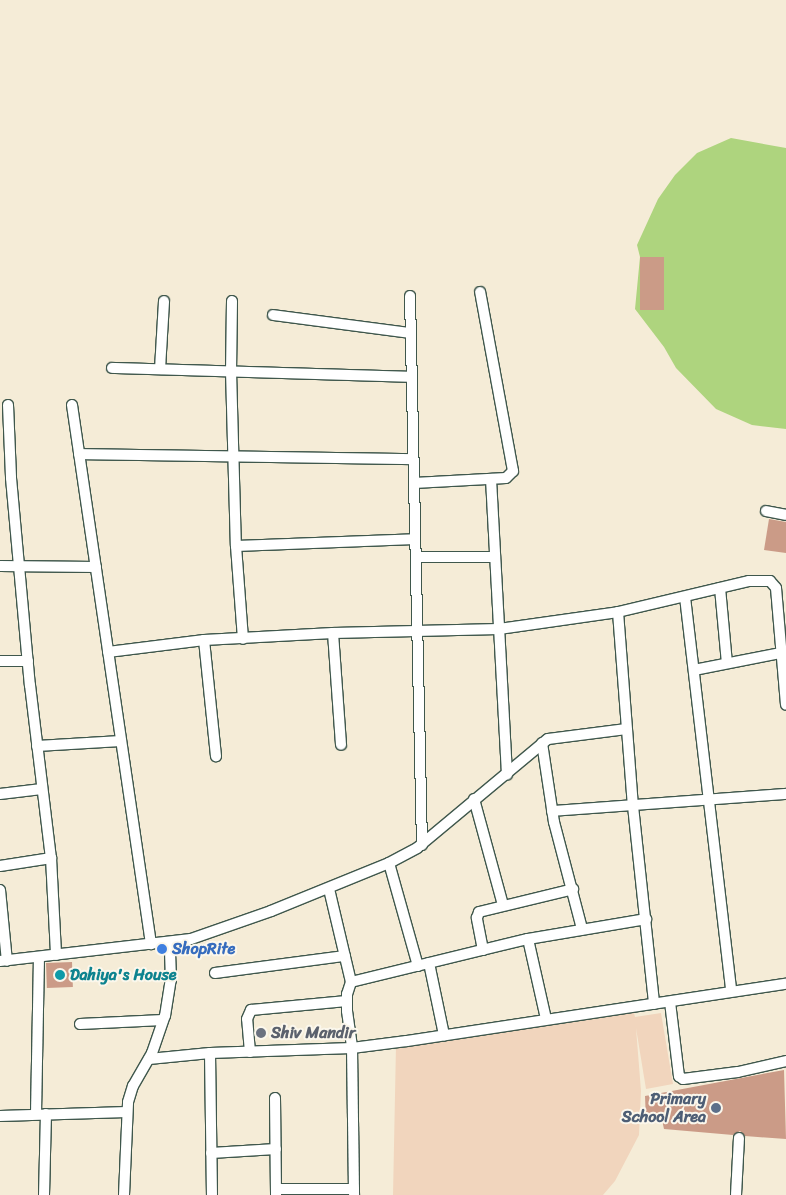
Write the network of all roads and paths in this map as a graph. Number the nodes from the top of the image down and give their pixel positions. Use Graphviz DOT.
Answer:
graph roads {
  1 [pos="480,292"];
  2 [pos="410,296"];
  3 [pos="164,301"];
  4 [pos="232,301"];
  5 [pos="273,315"];
  6 [pos="410,333"];
  7 [pos="112,368"];
  8 [pos="160,369"];
  9 [pos="231,371"];
  10 [pos="411,377"];
  11 [pos="8,405"];
  12 [pos="72,405"];
  13 [pos="79,454"];
  14 [pos="233,456"];
  15 [pos="413,459"];
  16 [pos="5,478"];
  17 [pos="491,479"];
  18 [pos="414,483"];
  19 [pos="766,511"];
  20 [pos="786,515"];
  21 [pos="415,539"];
  22 [pos="236,546"];
  23 [pos="416,557"];
  24 [pos="495,557"];
  25 [pos="0,566"];
  26 [pos="18,566"];
  27 [pos="96,567"];
  28 [pos="720,588"];
  29 [pos="685,597"];
  30 [pos="618,612"];
  31 [pos="499,629"];
  32 [pos="417,631"];
  33 [pos="333,634"];
  34 [pos="242,639"];
  35 [pos="204,640"];
  36 [pos="108,652"];
  37 [pos="784,652"];
  38 [pos="0,661"];
  39 [pos="28,661"];
  40 [pos="727,663"];
  41 [pos="694,670"];
  42 [pos="786,705"];
  43 [pos="626,729"];
  44 [pos="121,741"];
  45 [pos="542,743"];
  46 [pos="341,745"];
  47 [pos="37,746"];
  48 [pos="216,756"];
  49 [pos="507,774"];
  50 [pos="42,789"];
  51 [pos="0,794"];
  52 [pos="786,794"];
  53 [pos="474,799"];
  54 [pos="710,800"];
  55 [pos="633,806"];
  56 [pos="552,812"];
  57 [pos="422,844"];
  58 [pos="51,858"];
  59 [pos="389,863"];
  60 [pos="0,866"];
  61 [pos="329,889"];
  62 [pos="573,889"];
  63 [pos="0,890"];
  64 [pos="503,905"];
  65 [pos="646,919"];
  66 [pos="582,929"];
  67 [pos="528,939"];
  68 [pos="170,942"];
  69 [pos="151,944"];
  70 [pos="483,950"];
  71 [pos="56,955"];
  72 [pos="345,956"];
  73 [pos="39,957"];
  74 [pos="4,961"];
  75 [pos="429,963"];
  76 [pos="418,966"];
  77 [pos="215,973"];
  78 [pos="351,982"];
  79 [pos="786,984"];
  80 [pos="731,991"];
  81 [pos="347,1001"];
  82 [pos="670,1002"];
  83 [pos="654,1004"];
  84 [pos="546,1019"];
  85 [pos="163,1020"];
  86 [pos="80,1024"];
  87 [pos="444,1035"];
  88 [pos="352,1048"];
  89 [pos="250,1052"];
  90 [pos="210,1053"];
  91 [pos="149,1058"];
  92 [pos="786,1062"];
  93 [pos="275,1098"];
  94 [pos="127,1112"];
  95 [pos="41,1113"];
  96 [pos="0,1116"];
  97 [pos="739,1138"];
  98 [pos="276,1149"];
  99 [pos="211,1153"];
  100 [pos="276,1192"];
  101 [pos="354,1192"];
  102 [pos="44,1195"];
  103 [pos="124,1195"];
  104 [pos="212,1195"];
  105 [pos="736,1195"];
  1 -- 17 [label="street"];
  2 -- 6 [label="street"];
  3 -- 8 [label="street"];
  4 -- 9 [label="street"];
  5 -- 6 [label="street"];
  6 -- 10 [label="street"];
  7 -- 8 [label="street"];
  8 -- 9 [label="street"];
  9 -- 10 [label="street"];
  9 -- 14 [label="street"];
  10 -- 15 [label="street"];
  11 -- 16 [label="street"];
  12 -- 13 [label="street"];
  13 -- 14 [label="street"];
  13 -- 27 [label="street"];
  14 -- 15 [label="street"];
  14 -- 22 [label="street"];
  15 -- 18 [label="street"];
  16 -- 26 [label="street"];
  17 -- 18 [label="street"];
  17 -- 24 [label="street"];
  18 -- 21 [label="street"];
  19 -- 20 [label="street"];
  21 -- 22 [label="street"];
  21 -- 23 [label="street"];
  22 -- 34 [label="street"];
  23 -- 24 [label="street"];
  23 -- 32 [label="street"];
  24 -- 31 [label="street"];
  25 -- 26 [label="street"];
  26 -- 27 [label="street"];
  26 -- 39 [label="street"];
  27 -- 36 [label="street"];
  28 -- 29 [label="street"];
  28 -- 37 [label="street"];
  28 -- 40 [label="street"];
  29 -- 30 [label="street"];
  29 -- 41 [label="street"];
  30 -- 31 [label="street"];
  30 -- 43 [label="street"];
  31 -- 32 [label="street"];
  31 -- 49 [label="street"];
  32 -- 33 [label="street"];
  32 -- 57 [label="street"];
  33 -- 34 [label="street"];
  33 -- 46 [label="street"];
  34 -- 35 [label="street"];
  35 -- 36 [label="street"];
  35 -- 48 [label="street"];
  36 -- 44 [label="street"];
  37 -- 40 [label="street"];
  37 -- 42 [label="street"];
  38 -- 39 [label="street"];
  39 -- 47 [label="street"];
  40 -- 41 [label="street"];
  41 -- 54 [label="street"];
  43 -- 45 [label="street"];
  43 -- 55 [label="street"];
  44 -- 47 [label="street"];
  44 -- 69 [label="street"];
  45 -- 49 [label="street"];
  45 -- 56 [label="street"];
  47 -- 50 [label="street"];
  49 -- 53 [label="street"];
  50 -- 51 [label="street"];
  50 -- 58 [label="street"];
  52 -- 54 [label="street"];
  53 -- 57 [label="street"];
  53 -- 64 [label="street"];
  54 -- 55 [label="street"];
  54 -- 80 [label="street"];
  55 -- 56 [label="street"];
  55 -- 65 [label="street"];
  56 -- 62 [label="street"];
  57 -- 59 [label="street"];
  58 -- 60 [label="street"];
  58 -- 71 [label="street"];
  59 -- 61 [label="street"];
  59 -- 76 [label="street"];
  61 -- 68 [label="street"];
  61 -- 72 [label="street"];
  62 -- 64 [label="street"];
  62 -- 66 [label="street"];
  63 -- 74 [label="street"];
  64 -- 70 [label="street"];
  65 -- 66 [label="street"];
  65 -- 83 [label="street"];
  66 -- 67 [label="street"];
  67 -- 70 [label="street"];
  67 -- 84 [label="street"];
  68 -- 69 [label="street"];
  68 -- 85 [label="street"];
  69 -- 71 [label="street"];
  70 -- 75 [label="street"];
  71 -- 73 [label="street"];
  72 -- 77 [label="street"];
  72 -- 78 [label="street"];
  73 -- 74 [label="street"];
  73 -- 95 [label="street"];
  75 -- 76 [label="street"];
  75 -- 87 [label="street"];
  76 -- 78 [label="street"];
  78 -- 81 [label="street"];
  79 -- 80 [label="street"];
  80 -- 82 [label="street"];
  81 -- 88 [label="street"];
  81 -- 89 [label="street"];
  82 -- 83 [label="street"];
  82 -- 92 [label="street"];
  83 -- 84 [label="street"];
  84 -- 87 [label="street"];
  85 -- 86 [label="street"];
  85 -- 91 [label="street"];
  87 -- 88 [label="street"];
  88 -- 89 [label="street"];
  88 -- 101 [label="street"];
  89 -- 90 [label="street"];
  90 -- 91 [label="street"];
  90 -- 99 [label="street"];
  91 -- 94 [label="street"];
  93 -- 98 [label="street"];
  94 -- 95 [label="street"];
  94 -- 103 [label="street"];
  95 -- 96 [label="street"];
  95 -- 102 [label="street"];
  97 -- 105 [label="street"];
  98 -- 99 [label="street"];
  98 -- 100 [label="street"];
  99 -- 104 [label="street"];
  100 -- 101 [label="street"];
}
